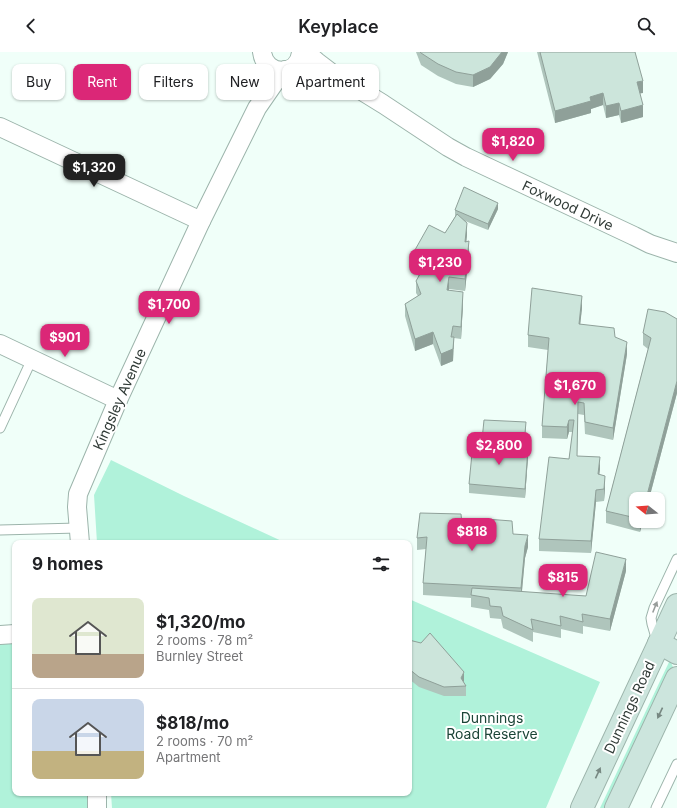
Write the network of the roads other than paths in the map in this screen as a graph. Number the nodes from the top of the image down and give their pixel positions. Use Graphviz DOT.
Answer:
graph roads {
  1 [pos="301,52"];
  2 [pos="306,52"];
  3 [pos="262,56"];
  4 [pos="296,64"];
  5 [pos="320,64"];
  6 [pos="282,70"];
  7 [pos="282,76"];
  8 [pos="377,100"];
  9 [pos="256,108"];
  10 [pos="0,127"];
  11 [pos="201,221"];
  12 [pos="677,253"];
  13 [pos="0,344"];
  14 [pos="32,359"];
  15 [pos="118,400"];
  16 [pos="0,428"];
  17 [pos="0,530"];
  18 [pos="79,536"];
  19 [pos="677,559"];
  20 [pos="675,615"];
  21 [pos="12,634"];
  22 [pos="0,635"];
  23 [pos="668,648"];
  24 [pos="677,678"];
  25 [pos="677,764"];
  26 [pos="97,796"];
  27 [pos="97,808"];
  28 [pos="582,808"];
  29 [pos="616,808"];
  30 [pos="656,808"];
  1 -- 4 [label="street"];
  2 -- 5 [label="street, Foxwood Drive"];
  3 -- 6 [label="street, Foxwood Drive"];
  3 -- 9 [label="street, Kingsley Avenue"];
  7 -- 9 [label="street, Kingsley Avenue"];
  8 -- 12 [label="street, Foxwood Drive"];
  9 -- 11 [label="street, Kingsley Avenue"];
  10 -- 11 [label="street"];
  11 -- 15 [label="street, Kingsley Avenue"];
  13 -- 14 [label="street"];
  14 -- 15 [label="street"];
  14 -- 16 [label="lane"];
  15 -- 18 [label="street, Kingsley Avenue"];
  17 -- 18 [label="lane"];
  23 -- 19 [label="lane, one-way"];
  20 -- 23 [label="main road, Dunnings Road"];
  21 -- 22 [label="street"];
  28 -- 23 [label="main road, Dunnings Road, one-way"];
  24 -- 29 [label="main road, one-way"];
  25 -- 30 [label="lane"];
  26 -- 27 [label="street"];
}
